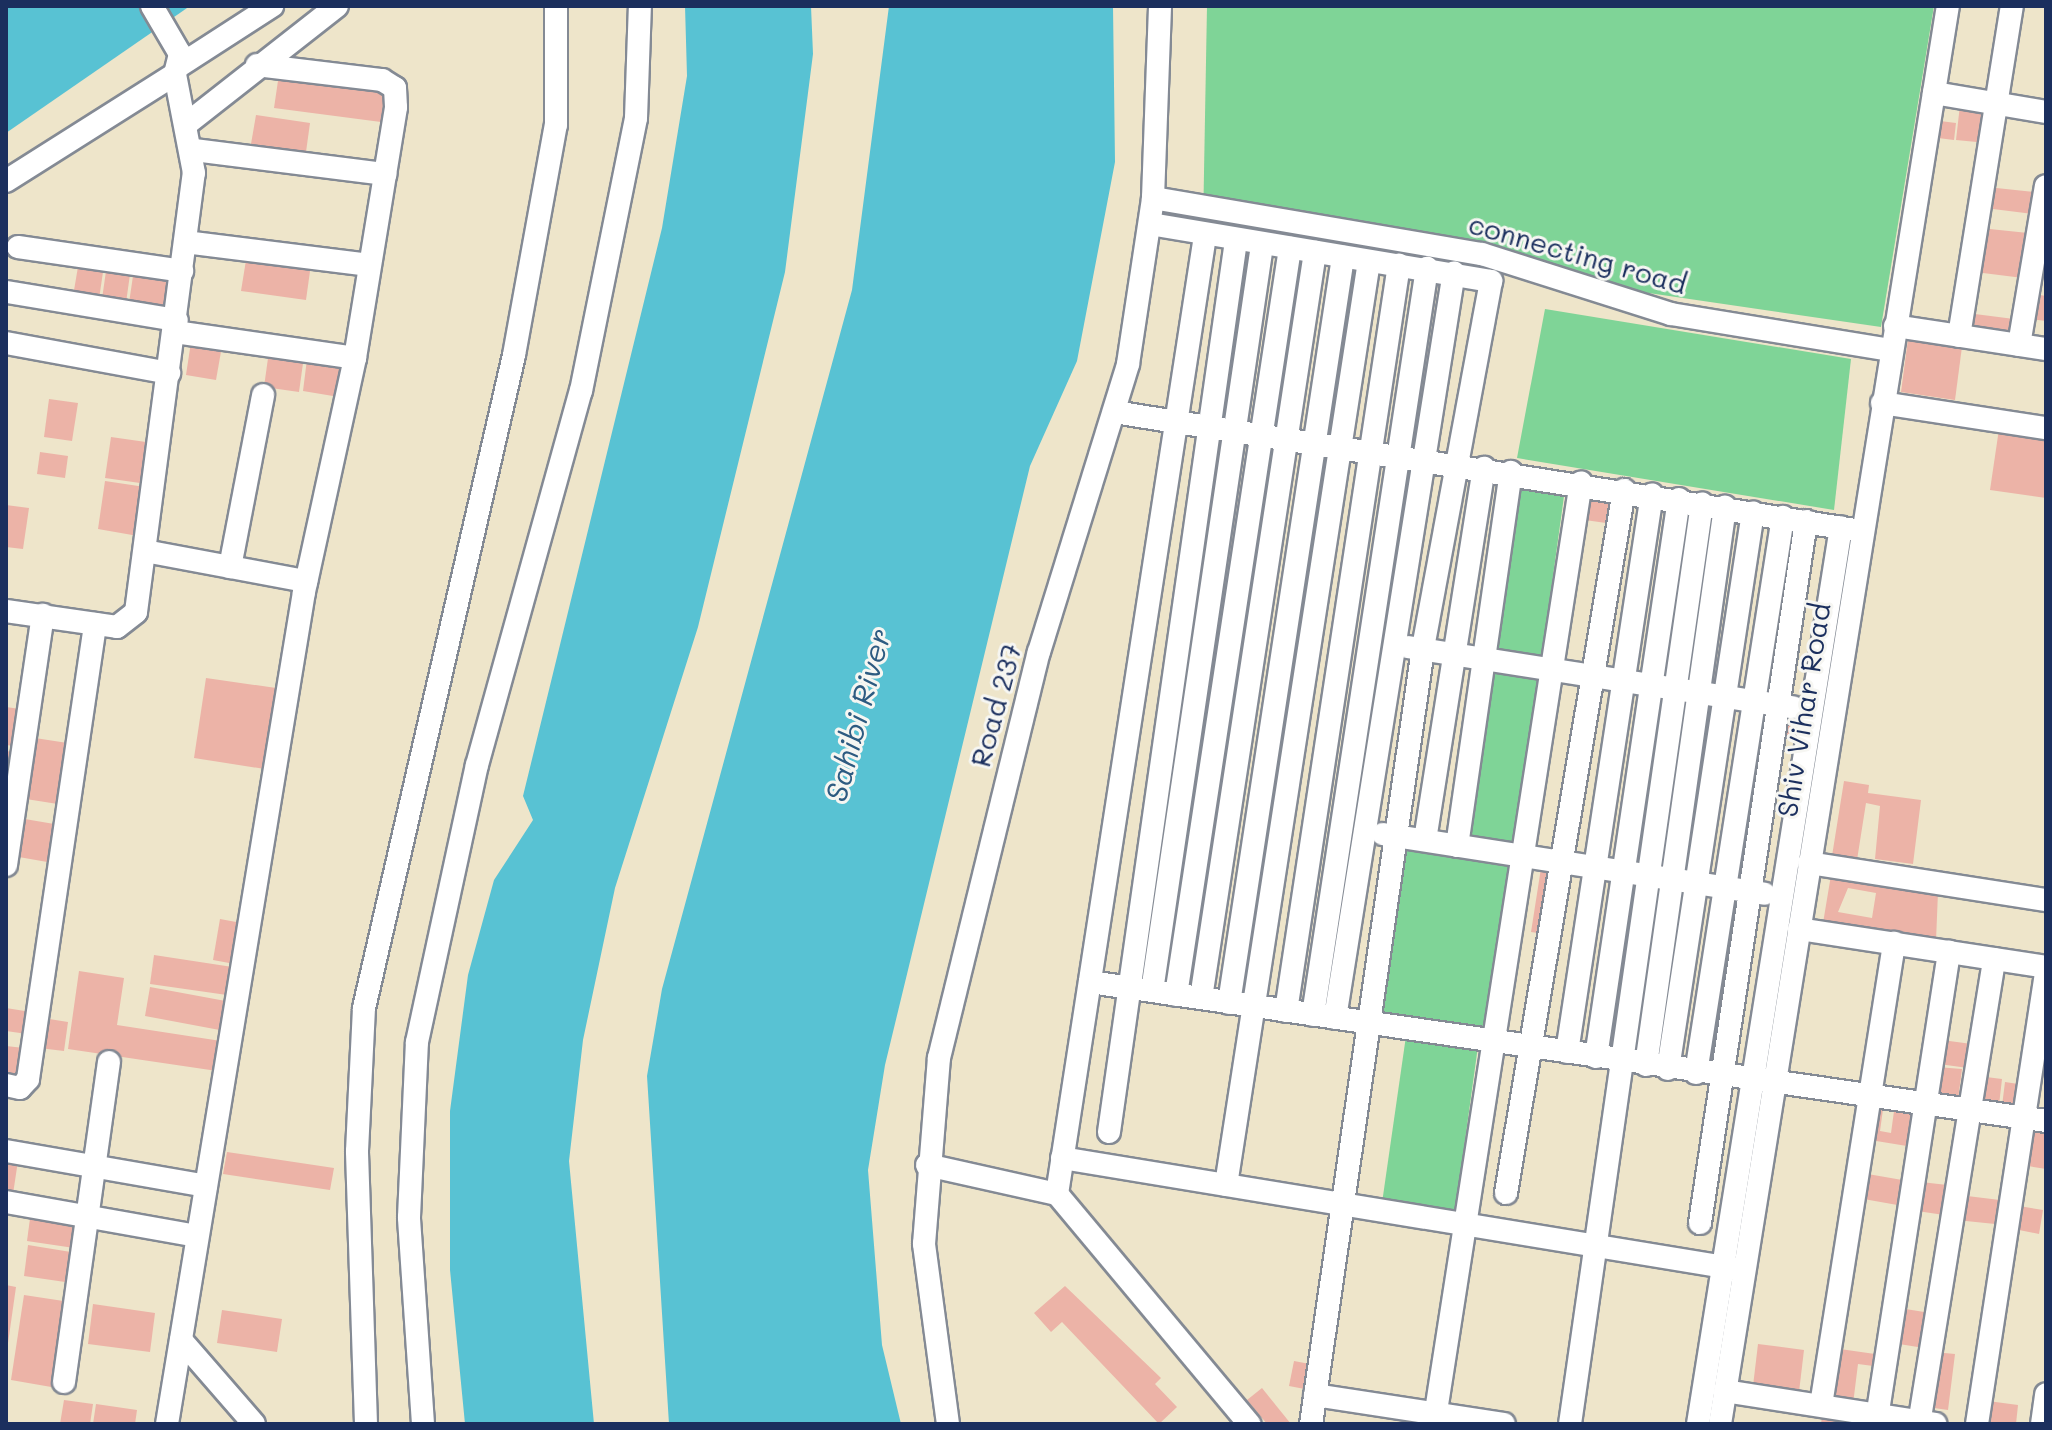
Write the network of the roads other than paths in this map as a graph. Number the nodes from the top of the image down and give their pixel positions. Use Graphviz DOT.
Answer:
graph roads {
  1 [pos="152,6"];
  2 [pos="272,6"];
  3 [pos="337,6"];
  4 [pos="556,6"];
  5 [pos="640,6"];
  6 [pos="1160,6"];
  7 [pos="1948,6"];
  8 [pos="2012,6"];
  9 [pos="177,62"];
  10 [pos="257,65"];
  11 [pos="1934,93"];
  12 [pos="1998,105"];
  13 [pos="2046,112"];
  14 [pos="189,122"];
  15 [pos="194,150"];
  16 [pos="385,174"];
  17 [pos="6,181"];
  18 [pos="2046,186"];
  19 [pos="1153,198"];
  20 [pos="1150,224"];
  21 [pos="1205,236"];
  22 [pos="2042,239"];
  23 [pos="1236,241"];
  24 [pos="185,242"];
  25 [pos="1262,245"];
  26 [pos="18,247"];
  27 [pos="1290,248"];
  28 [pos="1315,252"];
  29 [pos="1343,257"];
  30 [pos="1369,261"];
  31 [pos="370,265"];
  32 [pos="1399,265"];
  33 [pos="1427,268"];
  34 [pos="182,271"];
  35 [pos="1454,272"];
  36 [pos="7,292"];
  37 [pos="176,326"];
  38 [pos="1895,326"];
  39 [pos="1959,336"];
  40 [pos="6,343"];
  41 [pos="2019,345"];
  42 [pos="2046,349"];
  43 [pos="1891,350"];
  44 [pos="355,358"];
  45 [pos="169,373"];
  46 [pos="263,395"];
  47 [pos="1882,403"];
  48 [pos="1114,412"];
  49 [pos="1180,421"];
  50 [pos="1210,426"];
  51 [pos="2046,428"];
  52 [pos="1250,432"];
  53 [pos="1287,437"];
  54 [pos="1314,441"];
  55 [pos="1338,445"];
  56 [pos="1371,450"];
  57 [pos="1399,455"];
  58 [pos="1424,458"];
  59 [pos="1456,463"];
  60 [pos="1484,468"];
  61 [pos="1511,472"];
  62 [pos="1581,482"];
  63 [pos="1624,490"];
  64 [pos="1652,494"];
  65 [pos="1679,499"];
  66 [pos="1702,503"];
  67 [pos="1725,507"];
  68 [pos="1753,512"];
  69 [pos="1795,519"];
  70 [pos="1852,529"];
  71 [pos="145,551"];
  72 [pos="230,567"];
  73 [pos="306,581"];
  74 [pos="6,611"];
  75 [pos="1150,612"];
  76 [pos="43,615"];
  77 [pos="1181,616"];
  78 [pos="1204,619"];
  79 [pos="1230,623"];
  80 [pos="95,624"];
  81 [pos="1258,626"];
  82 [pos="1286,630"];
  83 [pos="1311,634"];
  84 [pos="1347,639"];
  85 [pos="1371,642"];
  86 [pos="1397,645"];
  87 [pos="1423,649"];
  88 [pos="1456,654"];
  89 [pos="1484,657"];
  90 [pos="1554,667"];
  91 [pos="1593,673"];
  92 [pos="1625,679"];
  93 [pos="1650,683"];
  94 [pos="1676,687"];
  95 [pos="1702,692"];
  96 [pos="1728,696"];
  97 [pos="1753,700"];
  98 [pos="1781,705"];
  99 [pos="1822,712"];
  100 [pos="1121,792"];
  101 [pos="1153,797"];
  102 [pos="1178,801"];
  103 [pos="1201,804"];
  104 [pos="1229,809"];
  105 [pos="1256,813"];
  106 [pos="1283,818"];
  107 [pos="1313,822"];
  108 [pos="1341,827"];
  109 [pos="1366,831"];
  110 [pos="1397,836"];
  111 [pos="1425,840"];
  112 [pos="1457,846"];
  113 [pos="1524,856"];
  114 [pos="1564,863"];
  115 [pos="1809,863"];
  116 [pos="6,865"];
  117 [pos="1595,868"];
  118 [pos="1620,871"];
  119 [pos="1647,875"];
  120 [pos="1673,880"];
  121 [pos="1700,884"];
  122 [pos="1725,888"];
  123 [pos="1752,892"];
  124 [pos="1794,898"];
  125 [pos="2046,900"];
  126 [pos="1799,929"];
  127 [pos="1894,943"];
  128 [pos="1949,952"];
  129 [pos="1994,959"];
  130 [pos="2046,967"];
  131 [pos="2046,974"];
  132 [pos="1090,982"];
  133 [pos="1125,987"];
  134 [pos="1152,991"];
  135 [pos="1176,995"];
  136 [pos="1201,998"];
  137 [pos="1229,1003"];
  138 [pos="1258,1007"];
  139 [pos="1286,1011"];
  140 [pos="1324,1016"];
  141 [pos="1367,1022"];
  142 [pos="1490,1040"];
  143 [pos="1530,1047"];
  144 [pos="1567,1052"];
  145 [pos="1596,1057"];
  146 [pos="109,1062"];
  147 [pos="1624,1062"];
  148 [pos="1657,1067"];
  149 [pos="1696,1073"];
  150 [pos="1722,1078"];
  151 [pos="1765,1081"];
  152 [pos="6,1085"];
  153 [pos="1869,1094"];
  154 [pos="1927,1104"];
  155 [pos="1970,1110"];
  156 [pos="2036,1119"];
  157 [pos="1109,1132"];
  158 [pos="6,1151"];
  159 [pos="1062,1158"];
  160 [pos="927,1165"];
  161 [pos="94,1167"];
  162 [pos="1226,1185"];
  163 [pos="206,1186"];
  164 [pos="1506,1193"];
  165 [pos="1057,1194"];
  166 [pos="6,1202"];
  167 [pos="1344,1205"];
  168 [pos="89,1217"];
  169 [pos="1700,1223"];
  170 [pos="1464,1225"];
  171 [pos="197,1236"];
  172 [pos="1598,1247"];
  173 [pos="1734,1269"];
  174 [pos="181,1340"];
  175 [pos="64,1382"];
  176 [pos="1725,1391"];
  177 [pos="2046,1394"];
  178 [pos="1315,1395"];
  179 [pos="1821,1405"];
  180 [pos="1435,1419"];
  181 [pos="1876,1420"];
  182 [pos="1924,1423"];
  183 [pos="167,1424"];
  184 [pos="254,1424"];
  185 [pos="366,1424"];
  186 [pos="423,1424"];
  187 [pos="948,1424"];
  188 [pos="1249,1424"];
  189 [pos="1311,1424"];
  190 [pos="1504,1424"];
  191 [pos="1570,1424"];
  192 [pos="1698,1424"];
  193 [pos="1720,1424"];
  194 [pos="1977,1424"];
  195 [pos="2042,1424"];
  1 -- 9 [label="street"];
  2 -- 9 [label="street"];
  3 -- 10 [label="street"];
  4 -- 185 [label="street"];
  5 -- 186 [label="street"];
  6 -- 19 [label="street, Road 237"];
  7 -- 11 [label="street, Shiv Vihar Road"];
  8 -- 12 [label="street"];
  9 -- 14 [label="street"];
  9 -- 17 [label="street"];
  10 -- 14 [label="street"];
  10 -- 16 [label="street"];
  11 -- 12 [label="street"];
  11 -- 38 [label="street, Shiv Vihar Road"];
  12 -- 13 [label="street"];
  12 -- 39 [label="street"];
  14 -- 15 [label="street"];
  15 -- 16 [label="street"];
  15 -- 24 [label="street"];
  16 -- 31 [label="street"];
  18 -- 22 [label="street"];
  19 -- 20 [label="street, Road 237"];
  19 -- 43 [label="street, connecting road"];
  20 -- 21 [label="street"];
  20 -- 48 [label="street, Road 237"];
  21 -- 23 [label="street"];
  21 -- 49 [label="street"];
  22 -- 41 [label="street"];
  23 -- 25 [label="street"];
  23 -- 50 [label="street"];
  24 -- 31 [label="street"];
  24 -- 34 [label="street"];
  25 -- 27 [label="street"];
  25 -- 52 [label="street"];
  26 -- 34 [label="street"];
  27 -- 28 [label="street"];
  27 -- 52 [label="street"];
  28 -- 29 [label="street"];
  28 -- 53 [label="street"];
  29 -- 30 [label="street"];
  29 -- 54 [label="street"];
  30 -- 32 [label="street"];
  30 -- 55 [label="street"];
  31 -- 44 [label="street"];
  32 -- 33 [label="street"];
  32 -- 56 [label="street"];
  33 -- 35 [label="street"];
  33 -- 57 [label="street"];
  34 -- 37 [label="street"];
  35 -- 58 [label="street"];
  35 -- 59 [label="street"];
  36 -- 37 [label="street"];
  37 -- 44 [label="street"];
  37 -- 45 [label="street"];
  38 -- 39 [label="street"];
  38 -- 43 [label="street, Shiv Vihar Road"];
  39 -- 41 [label="street"];
  40 -- 45 [label="street"];
  41 -- 42 [label="street"];
  43 -- 47 [label="street, Shiv Vihar Road"];
  44 -- 73 [label="street"];
  45 -- 71 [label="street"];
  46 -- 72 [label="street"];
  47 -- 51 [label="street"];
  47 -- 70 [label="street, Shiv Vihar Road"];
  48 -- 49 [label="street"];
  48 -- 160 [label="street, Road 237"];
  49 -- 50 [label="street"];
  49 -- 75 [label="street"];
  50 -- 52 [label="street"];
  50 -- 77 [label="street"];
  52 -- 53 [label="street"];
  52 -- 78 [label="street"];
  52 -- 79 [label="street"];
  53 -- 54 [label="street"];
  53 -- 81 [label="street"];
  54 -- 55 [label="street"];
  54 -- 82 [label="street"];
  55 -- 56 [label="street"];
  55 -- 83 [label="street"];
  56 -- 57 [label="street"];
  56 -- 84 [label="street"];
  57 -- 58 [label="street"];
  57 -- 85 [label="street"];
  58 -- 59 [label="street"];
  58 -- 86 [label="street"];
  59 -- 60 [label="street"];
  59 -- 87 [label="street"];
  60 -- 61 [label="street"];
  60 -- 88 [label="street"];
  61 -- 62 [label="street"];
  61 -- 89 [label="street"];
  62 -- 63 [label="street"];
  62 -- 90 [label="street"];
  63 -- 64 [label="street"];
  63 -- 91 [label="street"];
  64 -- 65 [label="street"];
  64 -- 92 [label="street"];
  65 -- 66 [label="street"];
  65 -- 93 [label="street"];
  66 -- 67 [label="street"];
  66 -- 94 [label="street"];
  67 -- 68 [label="street"];
  67 -- 95 [label="street"];
  68 -- 69 [label="street"];
  68 -- 96 [label="street"];
  69 -- 70 [label="street"];
  69 -- 97 [label="street"];
  69 -- 98 [label="street"];
  70 -- 99 [label="street, Shiv Vihar Road"];
  71 -- 72 [label="street"];
  71 -- 80 [label="street"];
  72 -- 73 [label="street"];
  73 -- 163 [label="street"];
  74 -- 76 [label="street"];
  75 -- 77 [label="street"];
  75 -- 100 [label="street"];
  76 -- 80 [label="street"];
  76 -- 116 [label="street"];
  77 -- 78 [label="street"];
  77 -- 101 [label="street"];
  78 -- 79 [label="street"];
  78 -- 102 [label="street"];
  79 -- 81 [label="street"];
  79 -- 103 [label="street"];
  80 -- 152 [label="street"];
  81 -- 82 [label="street"];
  81 -- 104 [label="street"];
  82 -- 83 [label="street"];
  82 -- 105 [label="street"];
  83 -- 84 [label="street"];
  83 -- 106 [label="street"];
  84 -- 85 [label="street"];
  84 -- 107 [label="street"];
  85 -- 86 [label="street"];
  85 -- 108 [label="street"];
  86 -- 87 [label="street"];
  86 -- 109 [label="street"];
  87 -- 88 [label="street"];
  87 -- 110 [label="street"];
  88 -- 89 [label="street"];
  88 -- 111 [label="street"];
  89 -- 90 [label="street"];
  89 -- 112 [label="street"];
  90 -- 91 [label="street"];
  90 -- 113 [label="street"];
  91 -- 92 [label="street"];
  91 -- 114 [label="street"];
  92 -- 93 [label="street"];
  92 -- 117 [label="street"];
  93 -- 94 [label="street"];
  93 -- 118 [label="street"];
  94 -- 95 [label="street"];
  94 -- 119 [label="street"];
  95 -- 96 [label="street"];
  95 -- 120 [label="street"];
  96 -- 97 [label="street"];
  96 -- 121 [label="street"];
  97 -- 98 [label="street"];
  97 -- 122 [label="street"];
  98 -- 99 [label="street"];
  98 -- 123 [label="street"];
  99 -- 115 [label="street, Shiv Vihar Road"];
  99 -- 124 [label="street"];
  100 -- 101 [label="street"];
  100 -- 132 [label="street"];
  101 -- 102 [label="street"];
  101 -- 133 [label="street"];
  102 -- 103 [label="street"];
  102 -- 134 [label="street"];
  103 -- 104 [label="street"];
  103 -- 135 [label="street"];
  104 -- 105 [label="street"];
  104 -- 136 [label="street"];
  105 -- 106 [label="street"];
  105 -- 137 [label="street"];
  106 -- 107 [label="street"];
  106 -- 138 [label="street"];
  107 -- 108 [label="street"];
  107 -- 139 [label="street"];
  108 -- 109 [label="street"];
  108 -- 140 [label="street"];
  109 -- 110 [label="street"];
  109 -- 140 [label="street"];
  110 -- 111 [label="street"];
  110 -- 141 [label="street"];
  111 -- 112 [label="street"];
  112 -- 113 [label="street"];
  113 -- 114 [label="street"];
  113 -- 142 [label="street"];
  114 -- 117 [label="street"];
  114 -- 143 [label="street"];
  115 -- 124 [label="street, Shiv Vihar Road"];
  115 -- 125 [label="street"];
  117 -- 118 [label="street"];
  117 -- 144 [label="street"];
  118 -- 119 [label="street"];
  118 -- 145 [label="street"];
  119 -- 120 [label="street"];
  119 -- 147 [label="street"];
  120 -- 121 [label="street"];
  120 -- 148 [label="street"];
  121 -- 122 [label="street"];
  121 -- 148 [label="street"];
  122 -- 123 [label="street"];
  122 -- 149 [label="street"];
  123 -- 124 [label="street"];
  123 -- 150 [label="street"];
  124 -- 126 [label="street, Shiv Vihar Road"];
  124 -- 151 [label="street"];
  126 -- 127 [label="street"];
  126 -- 151 [label="street, Shiv Vihar Road"];
  127 -- 128 [label="street"];
  127 -- 153 [label="street"];
  128 -- 129 [label="street"];
  128 -- 154 [label="street"];
  129 -- 130 [label="street"];
  129 -- 155 [label="street"];
  131 -- 156 [label="street"];
  132 -- 133 [label="street"];
  132 -- 159 [label="street"];
  133 -- 134 [label="street"];
  133 -- 157 [label="street"];
  134 -- 135 [label="street"];
  135 -- 136 [label="street"];
  136 -- 137 [label="street"];
  137 -- 138 [label="street"];
  138 -- 139 [label="street"];
  138 -- 162 [label="street"];
  139 -- 140 [label="street"];
  140 -- 141 [label="street"];
  141 -- 142 [label="street"];
  141 -- 167 [label="street"];
  142 -- 143 [label="street"];
  142 -- 170 [label="street"];
  143 -- 144 [label="street"];
  143 -- 164 [label="street"];
  144 -- 145 [label="street"];
  145 -- 147 [label="street"];
  146 -- 161 [label="street"];
  147 -- 148 [label="street"];
  147 -- 172 [label="street"];
  148 -- 149 [label="street"];
  149 -- 150 [label="street"];
  150 -- 151 [label="street"];
  150 -- 169 [label="street"];
  151 -- 153 [label="street"];
  151 -- 173 [label="street, Shiv Vihar Road"];
  153 -- 154 [label="street"];
  153 -- 179 [label="street"];
  154 -- 155 [label="street"];
  154 -- 181 [label="street"];
  155 -- 156 [label="street"];
  155 -- 182 [label="street"];
  156 -- 194 [label="street"];
  158 -- 161 [label="street"];
  159 -- 162 [label="street"];
  159 -- 165 [label="street"];
  160 -- 165 [label="street"];
  160 -- 187 [label="street, Road 237"];
  161 -- 163 [label="street"];
  161 -- 168 [label="street"];
  162 -- 167 [label="street"];
  163 -- 171 [label="street"];
  165 -- 188 [label="street"];
  166 -- 168 [label="street"];
  167 -- 170 [label="street"];
  167 -- 178 [label="street"];
  168 -- 171 [label="street"];
  168 -- 175 [label="street"];
  170 -- 172 [label="street"];
  170 -- 180 [label="street"];
  171 -- 174 [label="street"];
  172 -- 173 [label="street"];
  172 -- 191 [label="street"];
  173 -- 176 [label="street, Shiv Vihar Road"];
  173 -- 192 [label="street"];
  174 -- 183 [label="street"];
  174 -- 184 [label="street"];
  176 -- 179 [label="street"];
  176 -- 193 [label="street, Shiv Vihar Road"];
  177 -- 195 [label="street"];
  178 -- 180 [label="street"];
  178 -- 189 [label="street"];
  179 -- 181 [label="street"];
  180 -- 190 [label="street"];
  181 -- 182 [label="street"];
}
